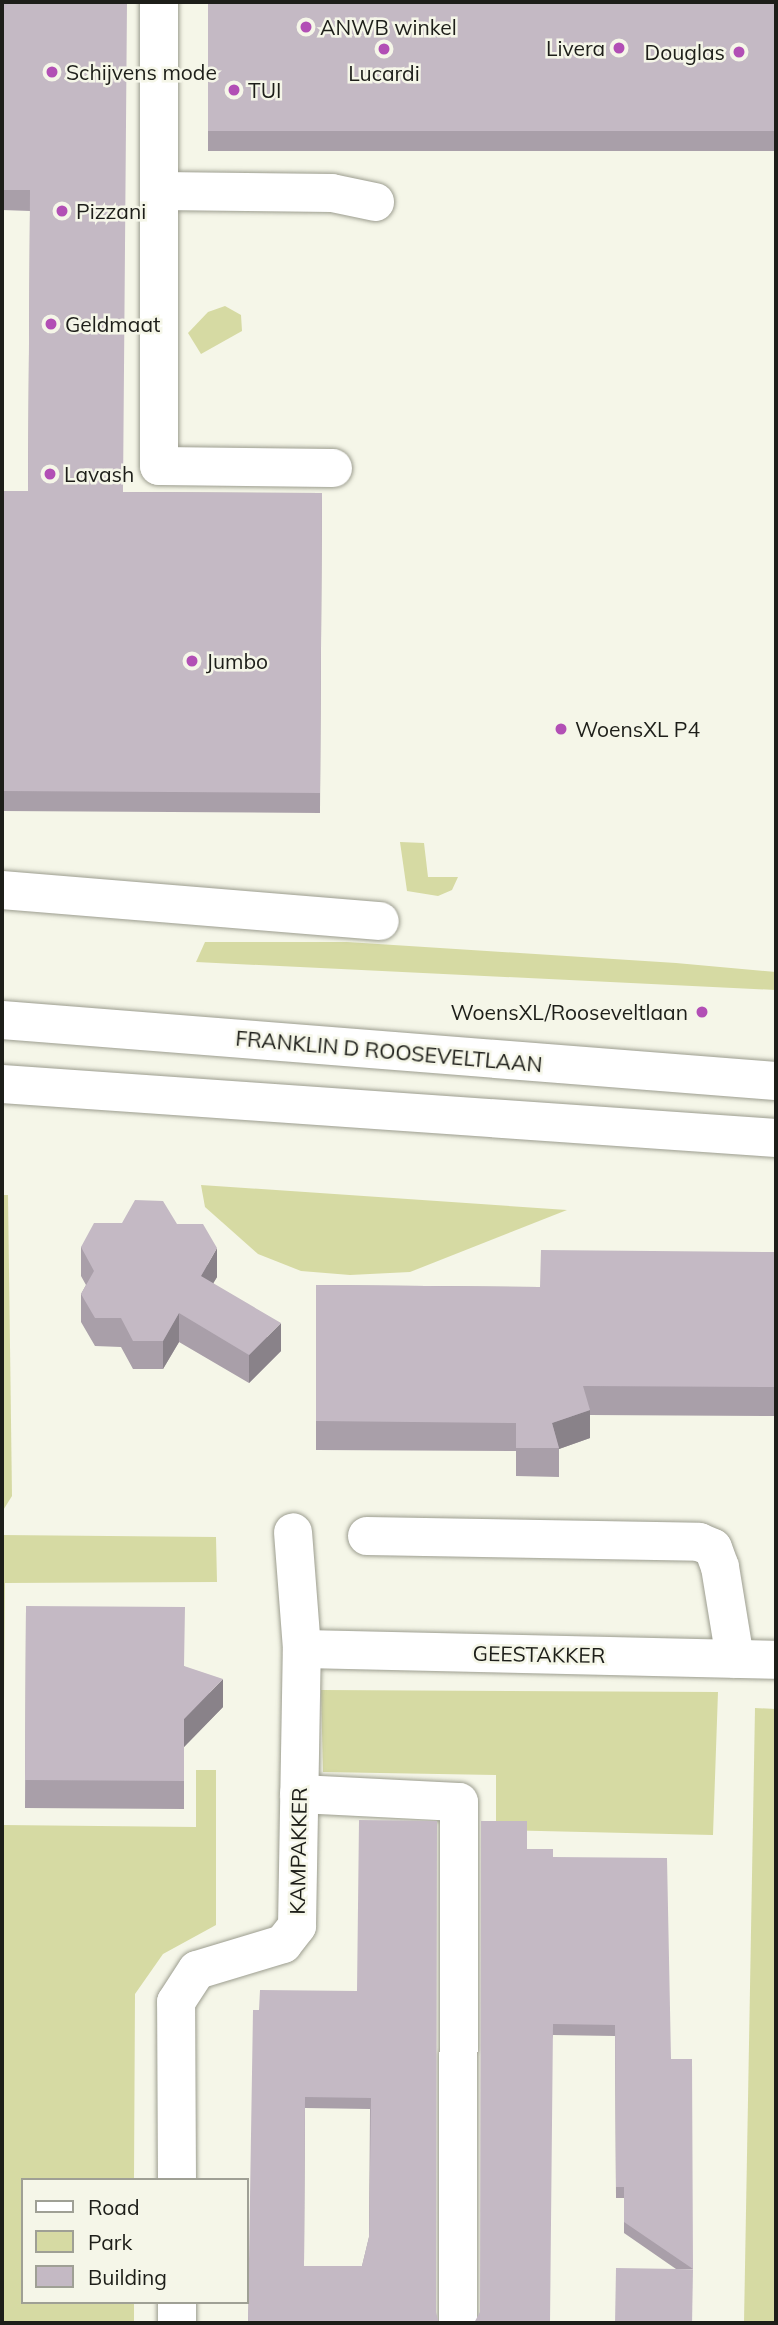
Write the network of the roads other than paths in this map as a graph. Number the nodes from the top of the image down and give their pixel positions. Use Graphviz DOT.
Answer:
graph roads {
  1 [pos="159,2"];
  2 [pos="161,191"];
  3 [pos="375,202"];
  4 [pos="333,468"];
  5 [pos="2,890"];
  6 [pos="380,921"];
  7 [pos="2,1020"];
  8 [pos="776,1081"];
  9 [pos="2,1084"];
  10 [pos="776,1138"];
  11 [pos="293,1532"];
  12 [pos="367,1536"];
  13 [pos="302,1649"];
  14 [pos="735,1659"];
  15 [pos="776,1660"];
  16 [pos="299,1794"];
  17 [pos="177,2178"];
  18 [pos="177,2304"];
  19 [pos="177,2323"];
  20 [pos="458,2323"];
  1 -- 2 [label="street"];
  2 -- 3 [label="street"];
  2 -- 4 [label="street"];
  5 -- 6 [label="street"];
  7 -- 8 [label="street, FRANKLIN D ROOSEVELTLAAN"];
  9 -- 10 [label="street"];
  11 -- 13 [label="street, KAMPAKKER"];
  12 -- 14 [label="street"];
  13 -- 14 [label="street, GEESTAKKER"];
  13 -- 16 [label="street, KAMPAKKER"];
  14 -- 15 [label="street, GEESTAKKER"];
  16 -- 17 [label="street, KAMPAKKER"];
  16 -- 20 [label="street"];
  18 -- 19 [label="street"];
}
